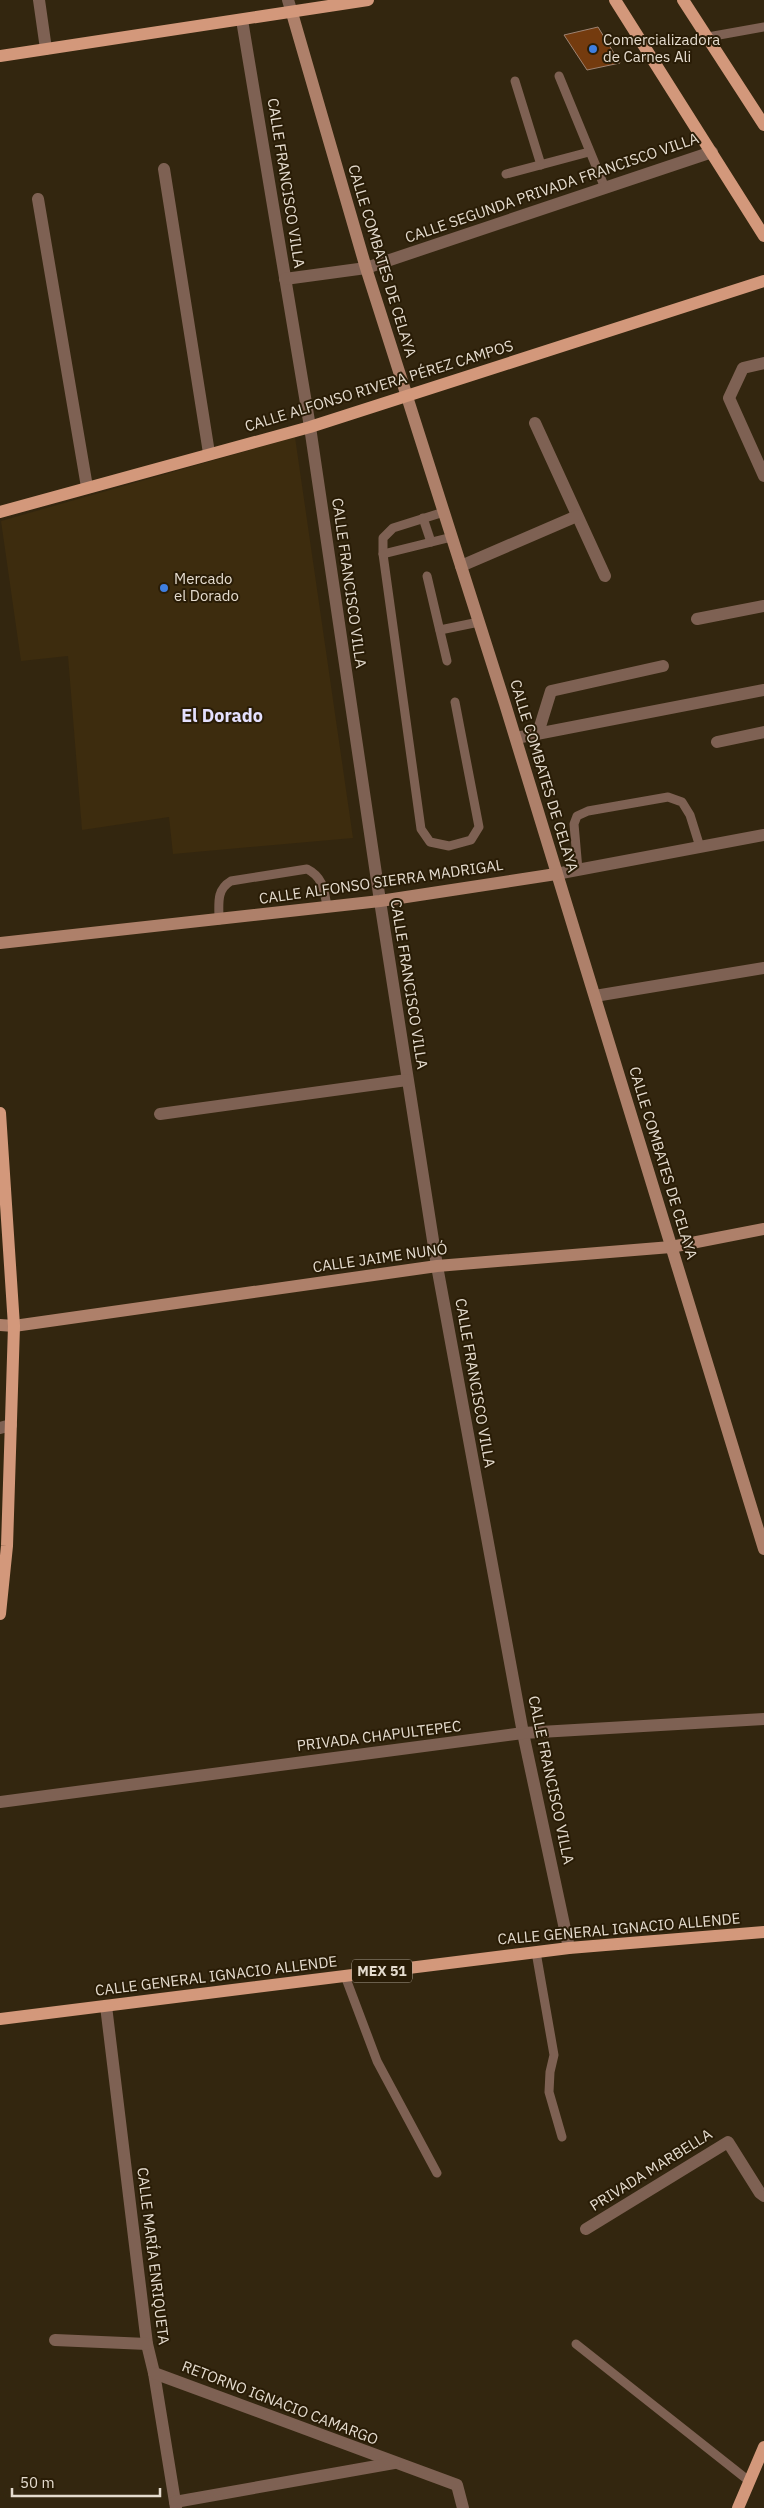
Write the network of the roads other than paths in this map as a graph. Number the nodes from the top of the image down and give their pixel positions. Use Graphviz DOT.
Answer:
graph roads {
  1 [pos="39,0"];
  2 [pos="288,0"];
  3 [pos="368,0"];
  4 [pos="615,0"];
  5 [pos="683,0"];
  6 [pos="292,13"];
  7 [pos="242,20"];
  8 [pos="764,27"];
  9 [pos="708,38"];
  10 [pos="46,49"];
  11 [pos="0,56"];
  12 [pos="559,76"];
  13 [pos="515,81"];
  14 [pos="764,125"];
  15 [pos="589,152"];
  16 [pos="712,152"];
  17 [pos="541,165"];
  18 [pos="164,169"];
  19 [pos="506,174"];
  20 [pos="605,188"];
  21 [pos="38,199"];
  22 [pos="764,236"];
  23 [pos="366,268"];
  24 [pos="285,279"];
  25 [pos="764,281"];
  26 [pos="764,363"];
  27 [pos="407,397"];
  28 [pos="535,423"];
  29 [pos="310,427"];
  30 [pos="209,454"];
  31 [pos="764,476"];
  32 [pos="87,487"];
  33 [pos="0,512"];
  34 [pos="444,512"];
  35 [pos="576,516"];
  36 [pos="423,518"];
  37 [pos="452,537"];
  38 [pos="431,542"];
  39 [pos="383,554"];
  40 [pos="461,566"];
  41 [pos="427,576"];
  42 [pos="605,576"];
  43 [pos="764,606"];
  44 [pos="696,619"];
  45 [pos="479,622"];
  46 [pos="440,630"];
  47 [pos="447,661"];
  48 [pos="663,666"];
  49 [pos="764,690"];
  50 [pos="455,702"];
  51 [pos="764,732"];
  52 [pos="538,734"];
  53 [pos="516,738"];
  54 [pos="717,742"];
  55 [pos="764,836"];
  56 [pos="700,847"];
  57 [pos="578,870"];
  58 [pos="556,874"];
  59 [pos="380,901"];
  60 [pos="328,906"];
  61 [pos="219,920"];
  62 [pos="0,943"];
  63 [pos="764,968"];
  64 [pos="595,996"];
  65 [pos="407,1080"];
  66 [pos="0,1114"];
  67 [pos="160,1114"];
  68 [pos="764,1229"];
  69 [pos="671,1246"];
  70 [pos="437,1266"];
  71 [pos="0,1325"];
  72 [pos="14,1326"];
  73 [pos="5,1427"];
  74 [pos="4,1546"];
  75 [pos="764,1549"];
  76 [pos="0,1614"];
  77 [pos="764,1718"];
  78 [pos="523,1733"];
  79 [pos="0,1802"];
  80 [pos="764,1932"];
  81 [pos="569,1948"];
  82 [pos="536,1952"];
  83 [pos="345,1976"];
  84 [pos="106,2006"];
  85 [pos="0,2019"];
  86 [pos="562,2137"];
  87 [pos="437,2173"];
  88 [pos="764,2196"];
  89 [pos="586,2229"];
  90 [pos="55,2340"];
  91 [pos="147,2344"];
  92 [pos="576,2344"];
  93 [pos="154,2373"];
  94 [pos="764,2447"];
  95 [pos="394,2463"];
  96 [pos="749,2481"];
  97 [pos="175,2505"];
  98 [pos="463,2508"];
  99 [pos="738,2508"];
  1 -- 10 [label="street"];
  2 -- 6 [label="street"];
  3 -- 6 [label="main road"];
  4 -- 16 [label="main road"];
  5 -- 9 [label="main road"];
  6 -- 7 [label="main road"];
  6 -- 23 [label="street, CALLE COMBATES DE CELAYA"];
  7 -- 10 [label="main road"];
  7 -- 24 [label="street, CALLE FRANCISCO VILLA"];
  8 -- 9 [label="lane"];
  9 -- 14 [label="main road"];
  10 -- 11 [label="main road"];
  12 -- 15 [label="lane"];
  13 -- 17 [label="lane"];
  15 -- 17 [label="lane"];
  15 -- 20 [label="lane"];
  16 -- 20 [label="street, CALLE SEGUNDA PRIVADA FRANCISCO VILLA"];
  16 -- 22 [label="main road"];
  17 -- 19 [label="lane"];
  18 -- 30 [label="street"];
  20 -- 23 [label="street, CALLE SEGUNDA PRIVADA FRANCISCO VILLA"];
  21 -- 32 [label="street"];
  23 -- 24 [label="street, CALLE SEGUNDA PRIVADA FRANCISCO VILLA"];
  23 -- 27 [label="street, CALLE COMBATES DE CELAYA"];
  24 -- 29 [label="street, CALLE FRANCISCO VILLA"];
  25 -- 27 [label="main road, CALLE ALFONSO RIVERA PÉREZ CAMPOS"];
  26 -- 31 [label="street"];
  27 -- 29 [label="main road, CALLE ALFONSO RIVERA PÉREZ CAMPOS"];
  27 -- 34 [label="street, CALLE COMBATES DE CELAYA"];
  28 -- 35 [label="street"];
  29 -- 30 [label="main road, CALLE ALFONSO RIVERA PÉREZ CAMPOS"];
  29 -- 59 [label="street, CALLE FRANCISCO VILLA"];
  30 -- 32 [label="main road, CALLE ALFONSO RIVERA PÉREZ CAMPOS"];
  32 -- 33 [label="main road, CALLE ALFONSO RIVERA PÉREZ CAMPOS"];
  34 -- 36 [label="lane"];
  34 -- 37 [label="street, CALLE COMBATES DE CELAYA"];
  35 -- 40 [label="street"];
  35 -- 42 [label="street"];
  36 -- 38 [label="lane"];
  36 -- 39 [label="lane"];
  37 -- 38 [label="lane"];
  37 -- 40 [label="street, CALLE COMBATES DE CELAYA"];
  38 -- 39 [label="lane"];
  39 -- 50 [label="lane"];
  40 -- 45 [label="street, CALLE COMBATES DE CELAYA"];
  41 -- 46 [label="lane"];
  43 -- 44 [label="street"];
  45 -- 46 [label="lane"];
  45 -- 53 [label="street, CALLE COMBATES DE CELAYA"];
  46 -- 47 [label="lane"];
  48 -- 52 [label="street"];
  49 -- 52 [label="street"];
  51 -- 54 [label="street"];
  52 -- 53 [label="street"];
  53 -- 58 [label="street, CALLE COMBATES DE CELAYA"];
  55 -- 56 [label="street, CALLE ALFONSO SIERRA MADRIGAL"];
  56 -- 57 [label="street, CALLE ALFONSO SIERRA MADRIGAL"];
  56 -- 57 [label="lane"];
  57 -- 58 [label="street, CALLE ALFONSO SIERRA MADRIGAL"];
  58 -- 59 [label="street, CALLE ALFONSO SIERRA MADRIGAL"];
  58 -- 64 [label="street, CALLE COMBATES DE CELAYA"];
  59 -- 60 [label="street, CALLE ALFONSO SIERRA MADRIGAL"];
  59 -- 65 [label="street, CALLE FRANCISCO VILLA"];
  60 -- 61 [label="street, CALLE ALFONSO SIERRA MADRIGAL"];
  60 -- 61 [label="lane"];
  61 -- 62 [label="street, CALLE ALFONSO SIERRA MADRIGAL"];
  63 -- 64 [label="street"];
  64 -- 69 [label="street, CALLE COMBATES DE CELAYA"];
  65 -- 67 [label="street"];
  65 -- 70 [label="street, CALLE FRANCISCO VILLA"];
  66 -- 72 [label="main road"];
  68 -- 69 [label="street, CALLE JAIME NUNÓ"];
  69 -- 70 [label="street, CALLE JAIME NUNÓ"];
  69 -- 75 [label="street, CALLE COMBATES DE CELAYA"];
  70 -- 72 [label="street, CALLE JAIME NUNÓ"];
  70 -- 78 [label="street, CALLE FRANCISCO VILLA"];
  71 -- 72 [label="street, CALLE JAIME NUNÓ"];
  72 -- 73 [label="main road"];
  73 -- 74 [label="main road"];
  74 -- 76 [label="main road"];
  77 -- 78 [label="street, PRIVADA CHAPULTEPEC"];
  78 -- 79 [label="street, PRIVADA CHAPULTEPEC"];
  78 -- 81 [label="street, CALLE FRANCISCO VILLA"];
  80 -- 81 [label="main road, CALLE GENERAL IGNACIO ALLENDE / MEX 51"];
  81 -- 82 [label="main road, CALLE GENERAL IGNACIO ALLENDE / MEX 51"];
  82 -- 83 [label="main road, CALLE GENERAL IGNACIO ALLENDE / MEX 51"];
  82 -- 86 [label="lane"];
  83 -- 84 [label="main road, CALLE GENERAL IGNACIO ALLENDE / MEX 51"];
  83 -- 87 [label="lane"];
  84 -- 85 [label="main road, CALLE GENERAL IGNACIO ALLENDE / MEX 51"];
  84 -- 91 [label="street, CALLE MARÍA ENRIQUETA"];
  88 -- 89 [label="street, PRIVADA MARBELLA"];
  90 -- 91 [label="street"];
  91 -- 93 [label="street, CALLE MARÍA ENRIQUETA"];
  92 -- 96 [label="lane"];
  93 -- 95 [label="street, RETORNO IGNACIO CAMARGO"];
  93 -- 97 [label="street, CALLE MARÍA ENRIQUETA"];
  94 -- 96 [label="main road"];
  95 -- 97 [label="street, RETORNO IGNACIO CAMARGO"];
  95 -- 98 [label="street, RETORNO IGNACIO CAMARGO"];
  96 -- 99 [label="main road"];
}
